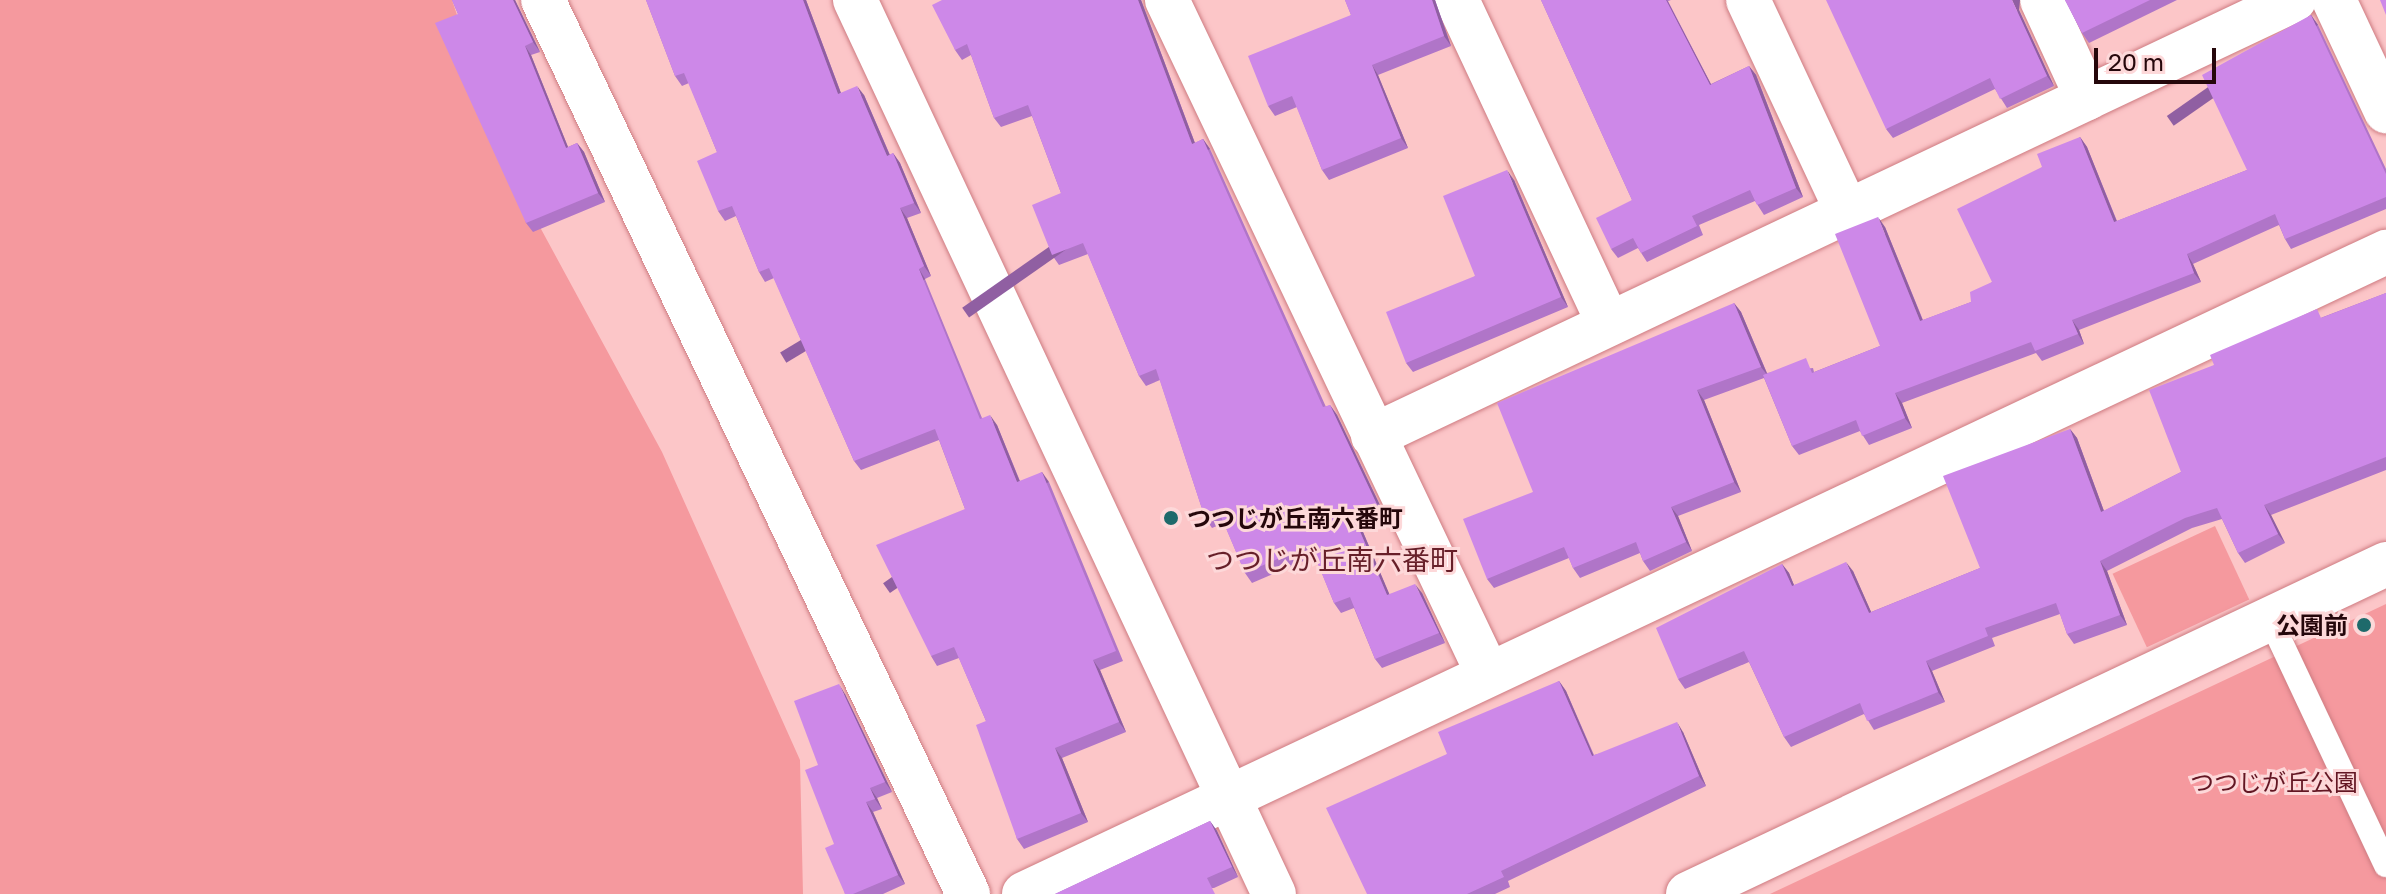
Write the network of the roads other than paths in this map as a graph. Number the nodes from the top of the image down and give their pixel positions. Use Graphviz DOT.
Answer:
graph roads {
  1 [pos="543,0"];
  2 [pos="855,0"];
  3 [pos="1167,0"];
  4 [pos="1457,0"];
  5 [pos="1748,0"];
  6 [pos="2042,0"];
  7 [pos="2294,0"];
  8 [pos="2334,0"];
  9 [pos="2087,98"];
  10 [pos="2386,111"];
  11 [pos="1847,211"];
  12 [pos="2386,252"];
  13 [pos="1608,323"];
  14 [pos="1373,436"];
  15 [pos="2386,564"];
  16 [pos="2270,619"];
  17 [pos="1487,672"];
  18 [pos="1229,795"];
  19 [pos="2386,865"];
  20 [pos="968,894"];
  21 [pos="1024,894"];
  22 [pos="1274,894"];
  23 [pos="1688,894"];
  1 -- 20 [label="street"];
  2 -- 18 [label="street"];
  3 -- 14 [label="street"];
  4 -- 13 [label="street"];
  5 -- 11 [label="street"];
  6 -- 9 [label="street"];
  7 -- 9 [label="street"];
  8 -- 10 [label="street"];
  9 -- 11 [label="street"];
  11 -- 13 [label="street"];
  12 -- 17 [label="street"];
  13 -- 14 [label="street"];
  14 -- 17 [label="street"];
  15 -- 16 [label="street"];
  16 -- 19 [label="lane"];
  16 -- 23 [label="street"];
  17 -- 18 [label="street"];
  18 -- 21 [label="street"];
  18 -- 22 [label="street"];
}
